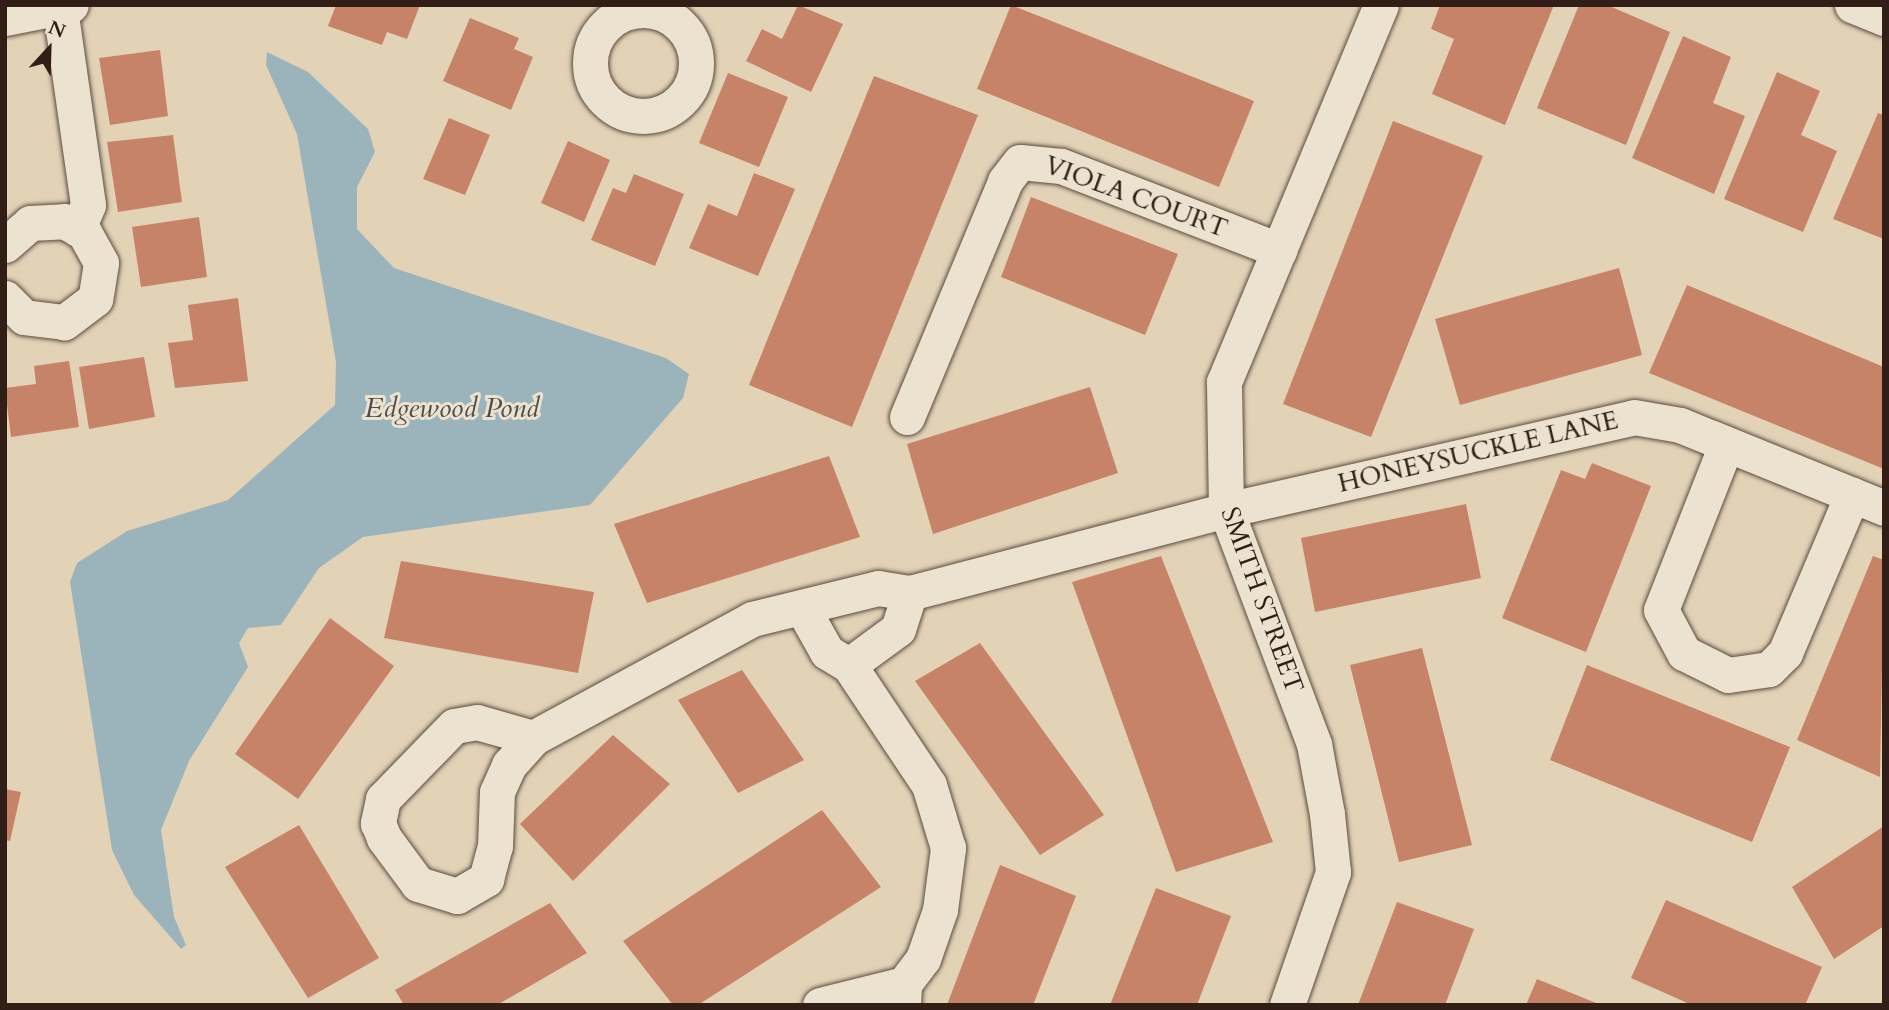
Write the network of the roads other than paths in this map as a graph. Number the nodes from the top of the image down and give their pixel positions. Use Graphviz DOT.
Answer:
graph roads {
  1 [pos="1381,5"];
  2 [pos="1852,5"];
  3 [pos="66,7"];
  4 [pos="5,18"];
  5 [pos="1884,18"];
  6 [pos="78,229"];
  7 [pos="5,244"];
  8 [pos="1279,250"];
  9 [pos="5,298"];
  10 [pos="907,417"];
  11 [pos="1726,445"];
  12 [pos="1868,501"];
  13 [pos="1226,510"];
  14 [pos="910,593"];
  15 [pos="804,611"];
  16 [pos="849,665"];
  17 [pos="533,738"];
  18 [pos="903,994"];
  19 [pos="820,1005"];
  20 [pos="1287,1005"];
  1 -- 8 [label="street, SMITH STREET"];
  2 -- 5 [label="street"];
  3 -- 4 [label="street"];
  3 -- 6 [label="street"];
  6 -- 7 [label="street"];
  6 -- 9 [label="street"];
  8 -- 10 [label="street, VIOLA COURT"];
  8 -- 13 [label="street, SMITH STREET"];
  11 -- 12 [label="street, HONEYSUCKLE LANE"];
  11 -- 12 [label="street"];
  11 -- 13 [label="street, HONEYSUCKLE LANE"];
  13 -- 14 [label="street, HONEYSUCKLE LANE"];
  13 -- 20 [label="street, SMITH STREET"];
  14 -- 15 [label="street"];
  14 -- 16 [label="street"];
  15 -- 16 [label="street"];
  15 -- 17 [label="street"];
  16 -- 18 [label="street"];
  17 -- 17 [label="street"];
  18 -- 19 [label="street"];
}
